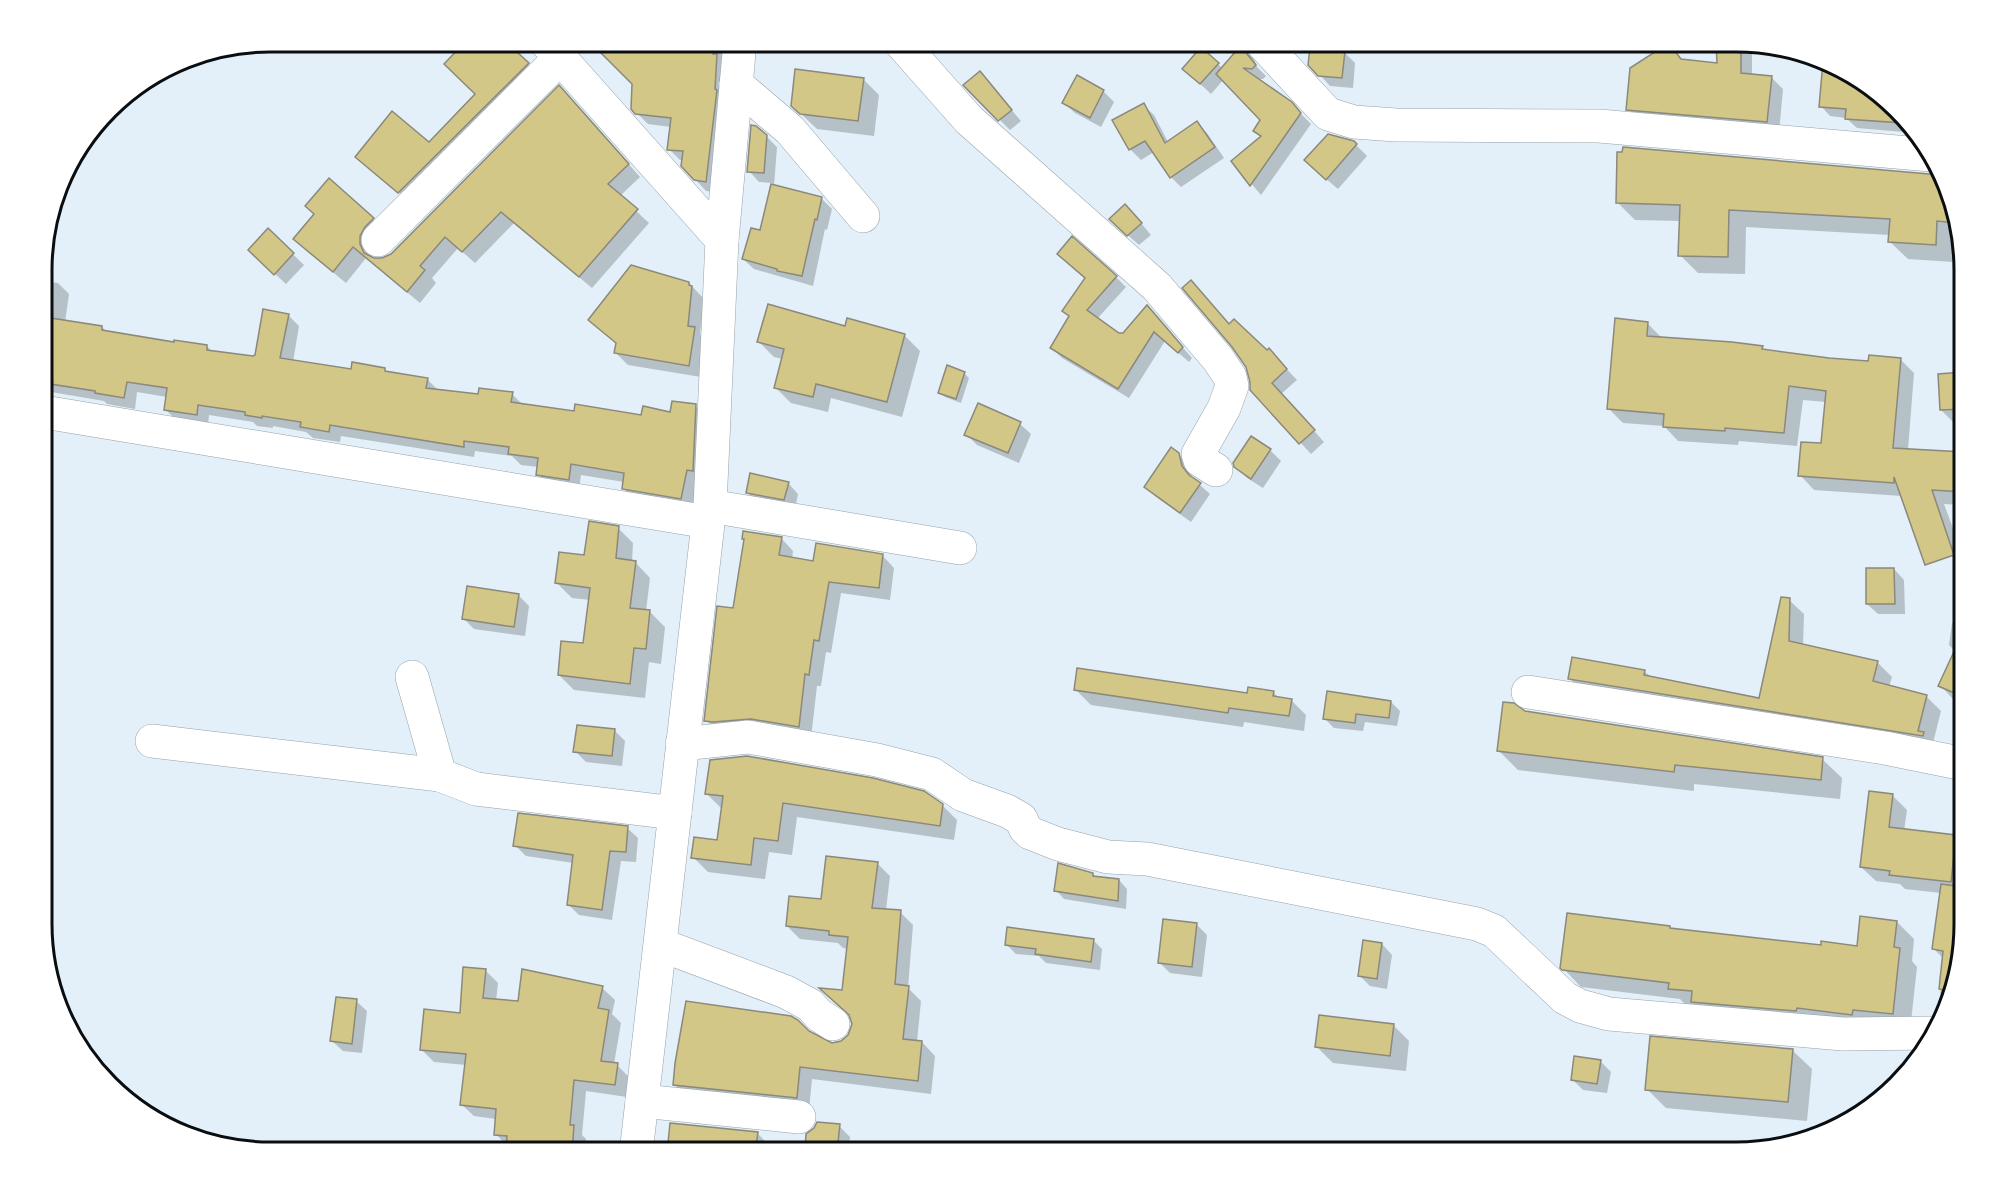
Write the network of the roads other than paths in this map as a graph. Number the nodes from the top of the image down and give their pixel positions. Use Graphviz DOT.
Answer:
graph roads {
  1 [pos="551,52"];
  2 [pos="555,52"];
  3 [pos="739,52"];
  4 [pos="909,52"];
  5 [pos="1270,52"];
  6 [pos="736,84"];
  7 [pos="1920,154"];
  8 [pos="863,216"];
  9 [pos="378,240"];
  10 [pos="722,240"];
  11 [pos="52,413"];
  12 [pos="1216,470"];
  13 [pos="709,514"];
  14 [pos="960,548"];
  15 [pos="412,677"];
  16 [pos="1528,692"];
  17 [pos="152,741"];
  18 [pos="682,744"];
  19 [pos="1954,762"];
  20 [pos="440,775"];
  21 [pos="675,813"];
  22 [pos="661,945"];
  23 [pos="833,1024"];
  24 [pos="1924,1033"];
  25 [pos="642,1101"];
  26 [pos="799,1117"];
  27 [pos="637,1142"];
  1 -- 9 [label="street"];
  2 -- 10 [label="street"];
  3 -- 6 [label="street"];
  4 -- 12 [label="street"];
  5 -- 7 [label="street"];
  6 -- 8 [label="street"];
  6 -- 10 [label="street"];
  10 -- 13 [label="street"];
  11 -- 13 [label="street"];
  13 -- 14 [label="street"];
  13 -- 18 [label="street"];
  15 -- 20 [label="street"];
  16 -- 19 [label="street"];
  17 -- 20 [label="street"];
  18 -- 21 [label="street"];
  18 -- 24 [label="street"];
  20 -- 21 [label="street"];
  21 -- 22 [label="street"];
  22 -- 23 [label="street"];
  22 -- 25 [label="street"];
  25 -- 26 [label="street"];
  25 -- 27 [label="street"];
}
